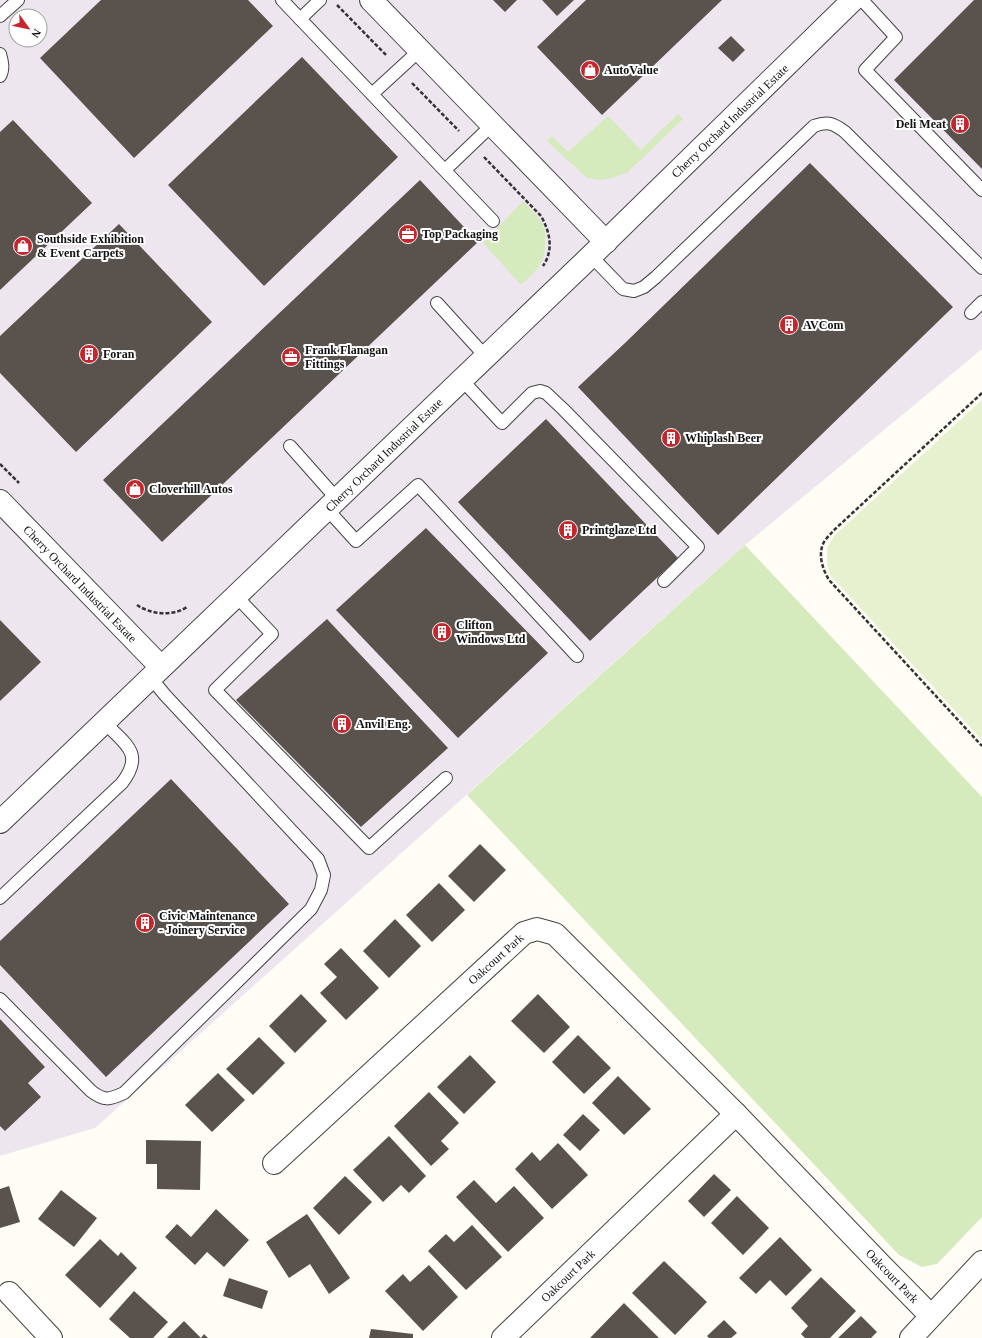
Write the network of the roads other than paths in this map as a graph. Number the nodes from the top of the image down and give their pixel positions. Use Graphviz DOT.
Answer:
graph roads {
  1 [pos="18,0"];
  2 [pos="282,0"];
  3 [pos="320,0"];
  4 [pos="371,0"];
  5 [pos="853,0"];
  6 [pos="862,0"];
  7 [pos="0,16"];
  8 [pos="300,19"];
  9 [pos="420,50"];
  10 [pos="0,54"];
  11 [pos="0,76"];
  12 [pos="372,94"];
  13 [pos="492,125"];
  14 [pos="445,170"];
  15 [pos="982,190"];
  16 [pos="493,221"];
  17 [pos="599,249"];
  18 [pos="982,268"];
  19 [pos="982,302"];
  20 [pos="437,303"];
  21 [pos="970,313"];
  22 [pos="486,357"];
  23 [pos="462,380"];
  24 [pos="290,446"];
  25 [pos="0,501"];
  26 [pos="332,504"];
  27 [pos="664,581"];
  28 [pos="236,596"];
  29 [pos="576,656"];
  30 [pos="156,672"];
  31 [pos="104,722"];
  32 [pos="446,778"];
  33 [pos="0,822"];
  34 [pos="0,898"];
  35 [pos="0,999"];
  36 [pos="736,1114"];
  37 [pos="274,1163"];
  38 [pos="982,1262"];
  39 [pos="9,1293"];
  40 [pos="932,1316"];
  41 [pos="51,1338"];
  42 [pos="503,1338"];
  43 [pos="911,1338"];
  1 -- 7 [label="lane"];
  2 -- 8 [label="lane"];
  3 -- 8 [label="lane"];
  4 -- 9 [label="street"];
  5 -- 17 [label="street, Cherry Orchard Industrial Estate"];
  6 -- 15 [label="lane"];
  8 -- 12 [label="lane"];
  9 -- 12 [label="lane"];
  9 -- 13 [label="street"];
  10 -- 11 [label="lane"];
  12 -- 14 [label="lane"];
  13 -- 14 [label="lane"];
  13 -- 17 [label="street"];
  14 -- 16 [label="lane"];
  17 -- 18 [label="lane"];
  17 -- 22 [label="street, Cherry Orchard Industrial Estate"];
  19 -- 21 [label="lane"];
  20 -- 22 [label="lane"];
  22 -- 23 [label="street, Cherry Orchard Industrial Estate"];
  23 -- 26 [label="street, Cherry Orchard Industrial Estate"];
  23 -- 27 [label="lane"];
  24 -- 26 [label="lane"];
  25 -- 30 [label="street, Cherry Orchard Industrial Estate"];
  26 -- 28 [label="street, Cherry Orchard Industrial Estate"];
  26 -- 29 [label="lane"];
  28 -- 30 [label="street, Cherry Orchard Industrial Estate"];
  28 -- 32 [label="lane"];
  30 -- 31 [label="street, Cherry Orchard Industrial Estate"];
  30 -- 35 [label="lane"];
  31 -- 33 [label="street, Cherry Orchard Industrial Estate"];
  31 -- 34 [label="lane"];
  36 -- 37 [label="street, Oakcourt Park"];
  36 -- 40 [label="street, Oakcourt Park"];
  36 -- 42 [label="street, Oakcourt Park"];
  38 -- 40 [label="street"];
  39 -- 41 [label="street"];
  40 -- 43 [label="street"];
}
